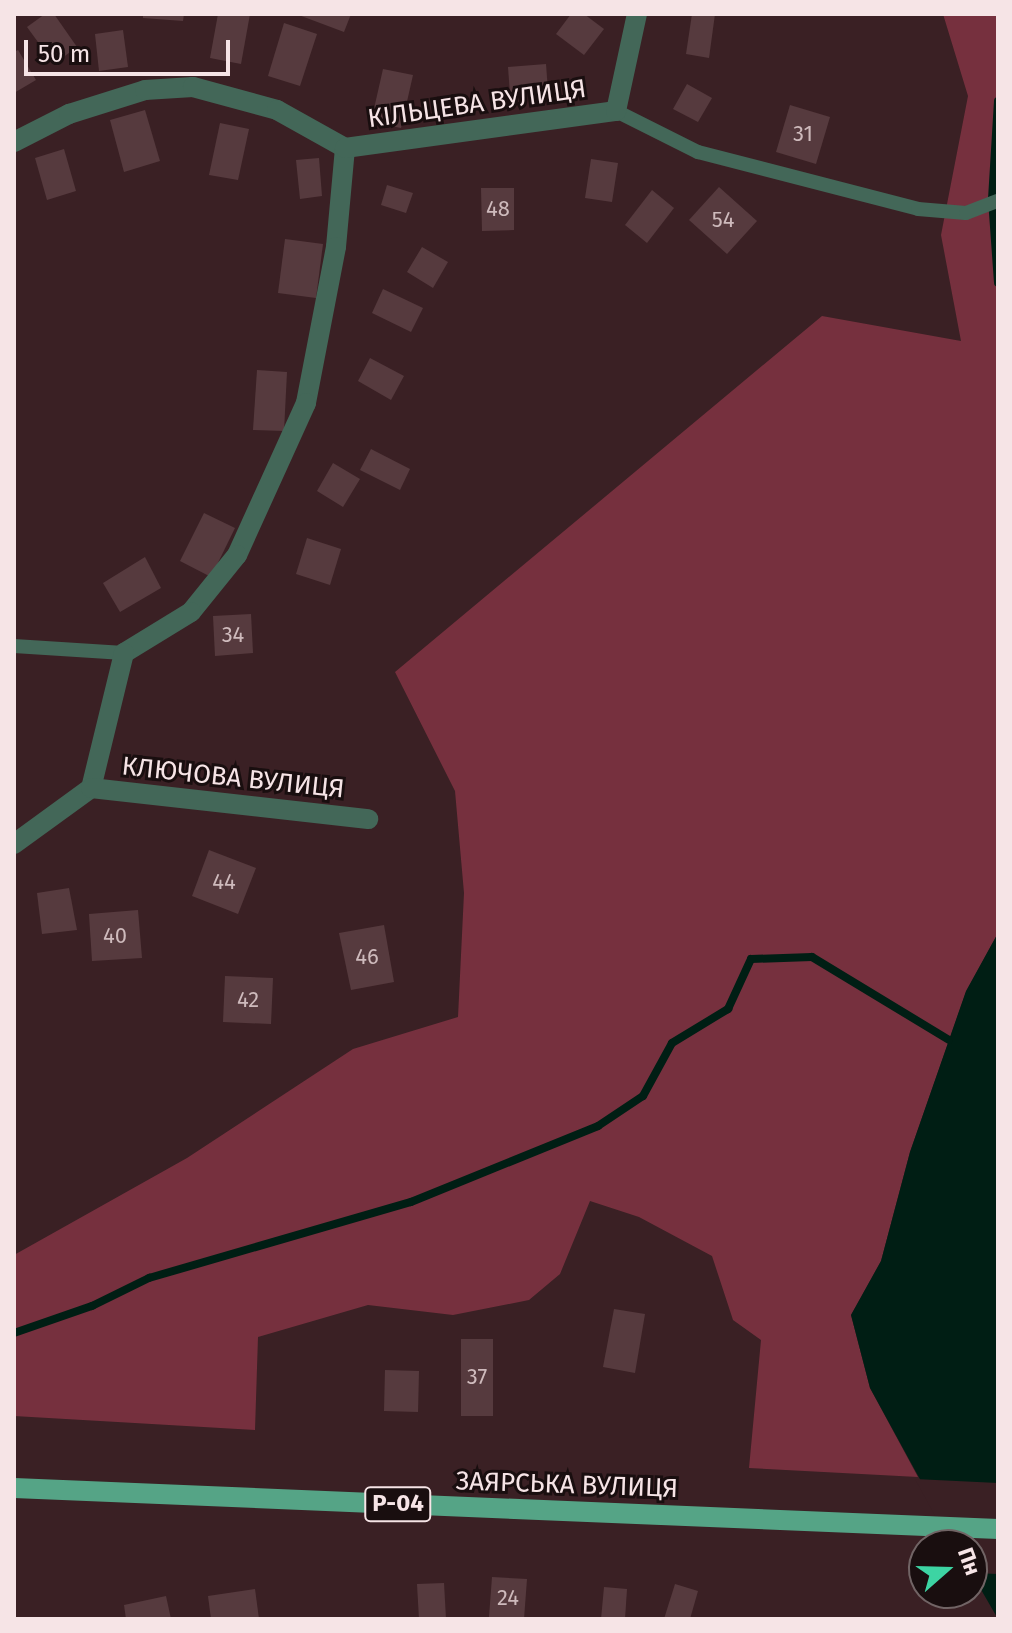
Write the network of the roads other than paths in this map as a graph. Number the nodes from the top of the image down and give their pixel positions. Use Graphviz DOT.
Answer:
graph roads {
  1 [pos="637,14"];
  2 [pos="616,111"];
  3 [pos="14,142"];
  4 [pos="345,148"];
  5 [pos="998,201"];
  6 [pos="14,646"];
  7 [pos="124,653"];
  8 [pos="91,788"];
  9 [pos="368,819"];
  10 [pos="14,844"];
  11 [pos="14,1488"];
  12 [pos="998,1529"];
  1 -- 2 [label="street"];
  2 -- 4 [label="street, КІЛЬЦЕВА ВУЛИЦЯ"];
  2 -- 5 [label="lane"];
  3 -- 4 [label="street, КІЛЬЦЕВА ВУЛИЦЯ"];
  4 -- 7 [label="street, КІЛЬЦЕВА ВУЛИЦЯ"];
  6 -- 7 [label="lane"];
  7 -- 8 [label="street"];
  8 -- 9 [label="street, КЛЮЧОВА ВУЛИЦЯ"];
  8 -- 10 [label="street, КЛЮЧОВА ВУЛИЦЯ"];
  11 -- 12 [label="main road, ЗАЯРСЬКА ВУЛИЦЯ / Р-04"];
}
